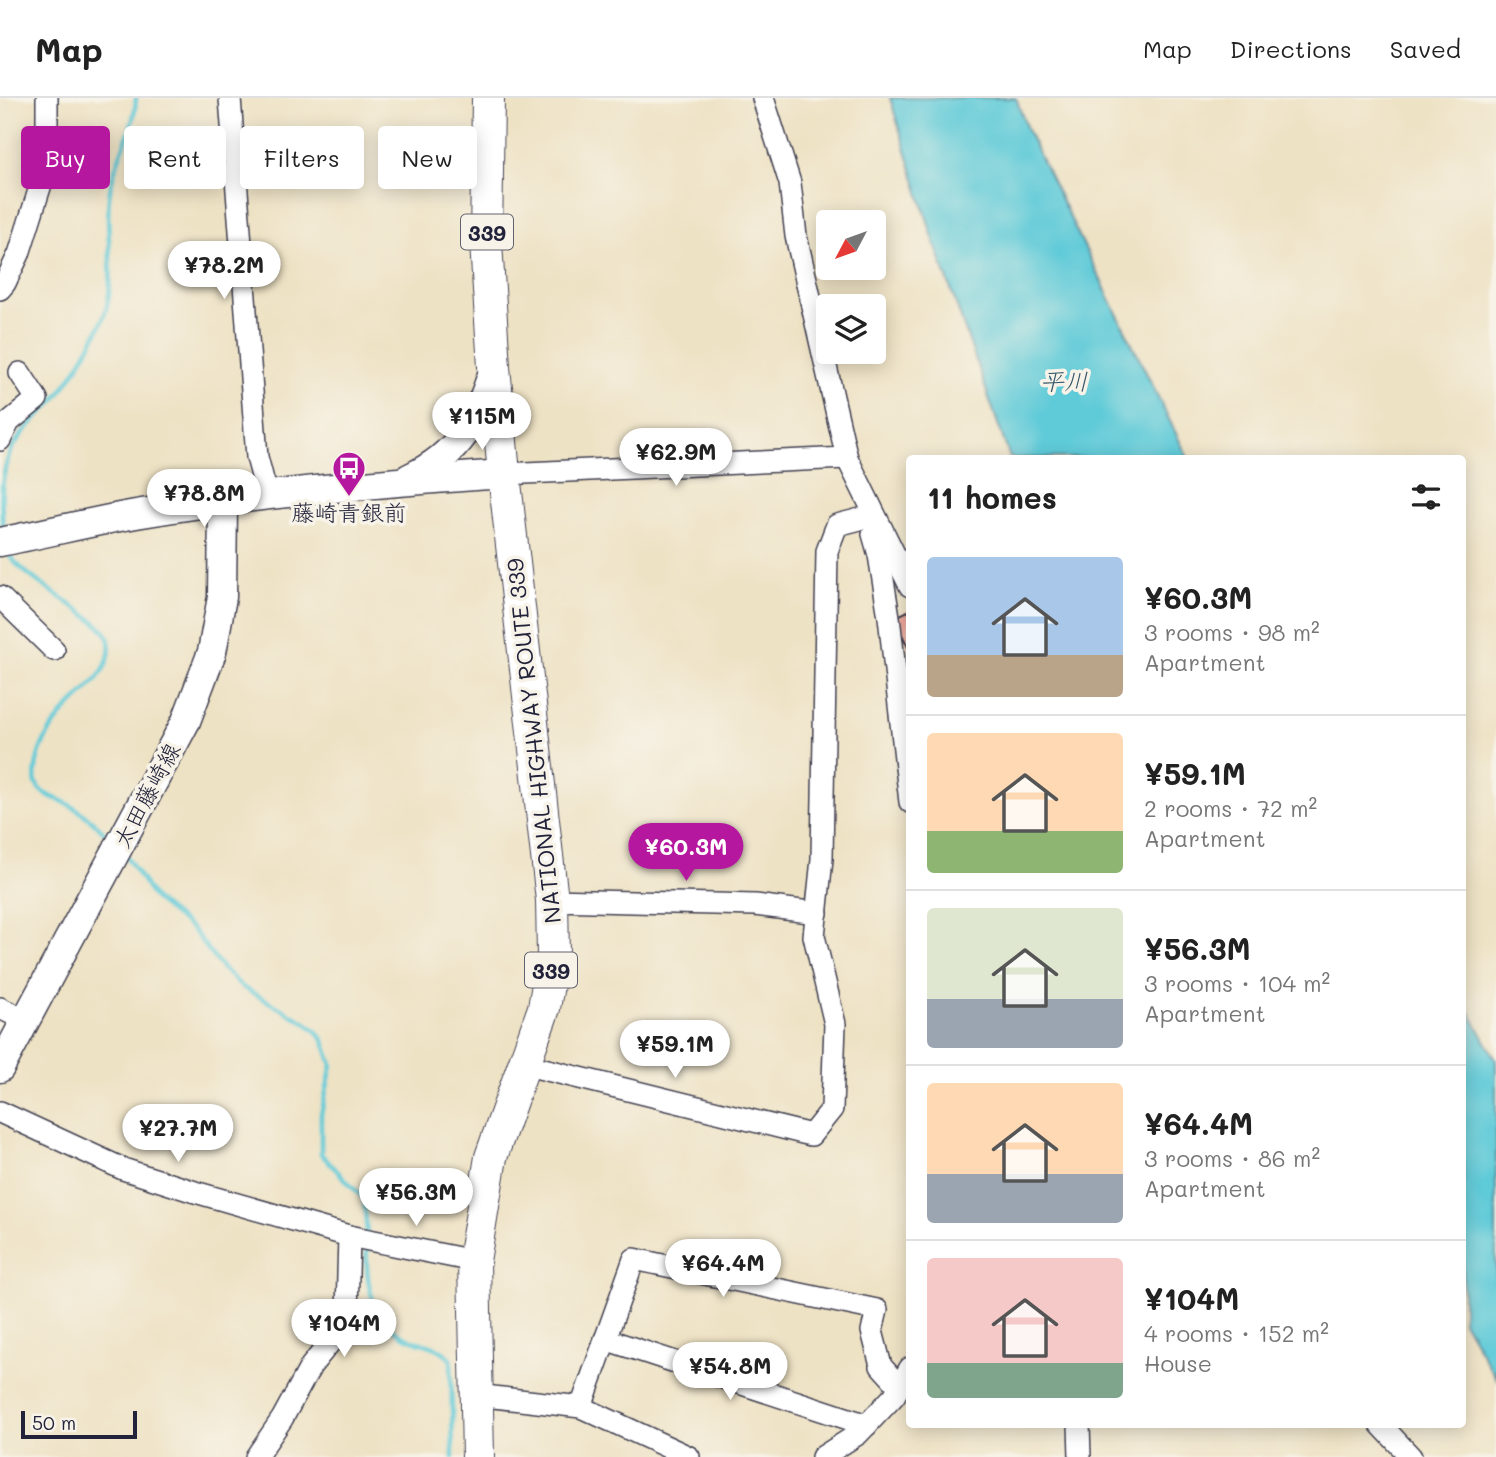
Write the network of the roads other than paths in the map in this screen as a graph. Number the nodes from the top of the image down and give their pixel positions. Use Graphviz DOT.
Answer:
graph roads {
  1 [pos="47,98"];
  2 [pos="230,98"];
  3 [pos="488,98"];
  4 [pos="763,98"];
  5 [pos="0,289"];
  6 [pos="494,367"];
  7 [pos="20,373"];
  8 [pos="0,440"];
  9 [pos="847,458"];
  10 [pos="504,474"];
  11 [pos="403,481"];
  12 [pos="267,495"];
  13 [pos="223,502"];
  14 [pos="869,513"];
  15 [pos="0,542"];
  16 [pos="906,579"];
  17 [pos="0,597"];
  18 [pos="890,627"];
  19 [pos="54,650"];
  20 [pos="906,653"];
  21 [pos="906,767"];
  22 [pos="552,900"];
  23 [pos="817,913"];
  24 [pos="12,1014"];
  25 [pos="523,1064"];
  26 [pos="0,1068"];
  27 [pos="0,1112"];
  28 [pos="349,1236"];
  29 [pos="474,1261"];
  30 [pos="605,1339"];
  31 [pos="905,1377"];
  32 [pos="476,1395"];
  33 [pos="581,1407"];
  34 [pos="867,1424"];
  35 [pos="1079,1428"];
  36 [pos="1384,1428"];
  37 [pos="256,1457"];
  38 [pos="478,1457"];
  39 [pos="689,1457"];
  40 [pos="822,1457"];
  41 [pos="1080,1457"];
  42 [pos="1411,1457"];
  1 -- 5 [label="street"];
  2 -- 12 [label="street"];
  3 -- 6 [label="highway, NATIONAL HIGHWAY ROUTE 339 / 339"];
  4 -- 9 [label="street"];
  6 -- 10 [label="highway, NATIONAL HIGHWAY ROUTE 339 / 339"];
  6 -- 11 [label="main road"];
  7 -- 8 [label="street"];
  9 -- 10 [label="street"];
  9 -- 14 [label="street"];
  10 -- 11 [label="main road"];
  10 -- 22 [label="highway, NATIONAL HIGHWAY ROUTE 339 / 339"];
  11 -- 12 [label="main road"];
  12 -- 13 [label="main road"];
  13 -- 15 [label="main road"];
  13 -- 24 [label="main road, 太田藤崎線"];
  14 -- 16 [label="street"];
  14 -- 18 [label="street"];
  14 -- 23 [label="street"];
  17 -- 19 [label="street"];
  18 -- 20 [label="street"];
  18 -- 21 [label="street"];
  22 -- 23 [label="street"];
  22 -- 25 [label="highway, NATIONAL HIGHWAY ROUTE 339 / 339"];
  23 -- 25 [label="street"];
  24 -- 26 [label="main road, 太田藤崎線"];
  25 -- 29 [label="highway, NATIONAL HIGHWAY ROUTE 339 / 339"];
  27 -- 28 [label="street"];
  28 -- 29 [label="street"];
  28 -- 37 [label="street"];
  29 -- 32 [label="highway, NATIONAL HIGHWAY ROUTE 339 / 339"];
  30 -- 31 [label="street"];
  30 -- 33 [label="street"];
  30 -- 34 [label="street"];
  31 -- 34 [label="street"];
  32 -- 33 [label="street"];
  32 -- 38 [label="highway, NATIONAL HIGHWAY ROUTE 339 / 339"];
  33 -- 39 [label="street"];
  34 -- 40 [label="street"];
  35 -- 41 [label="street"];
  36 -- 42 [label="street"];
}
